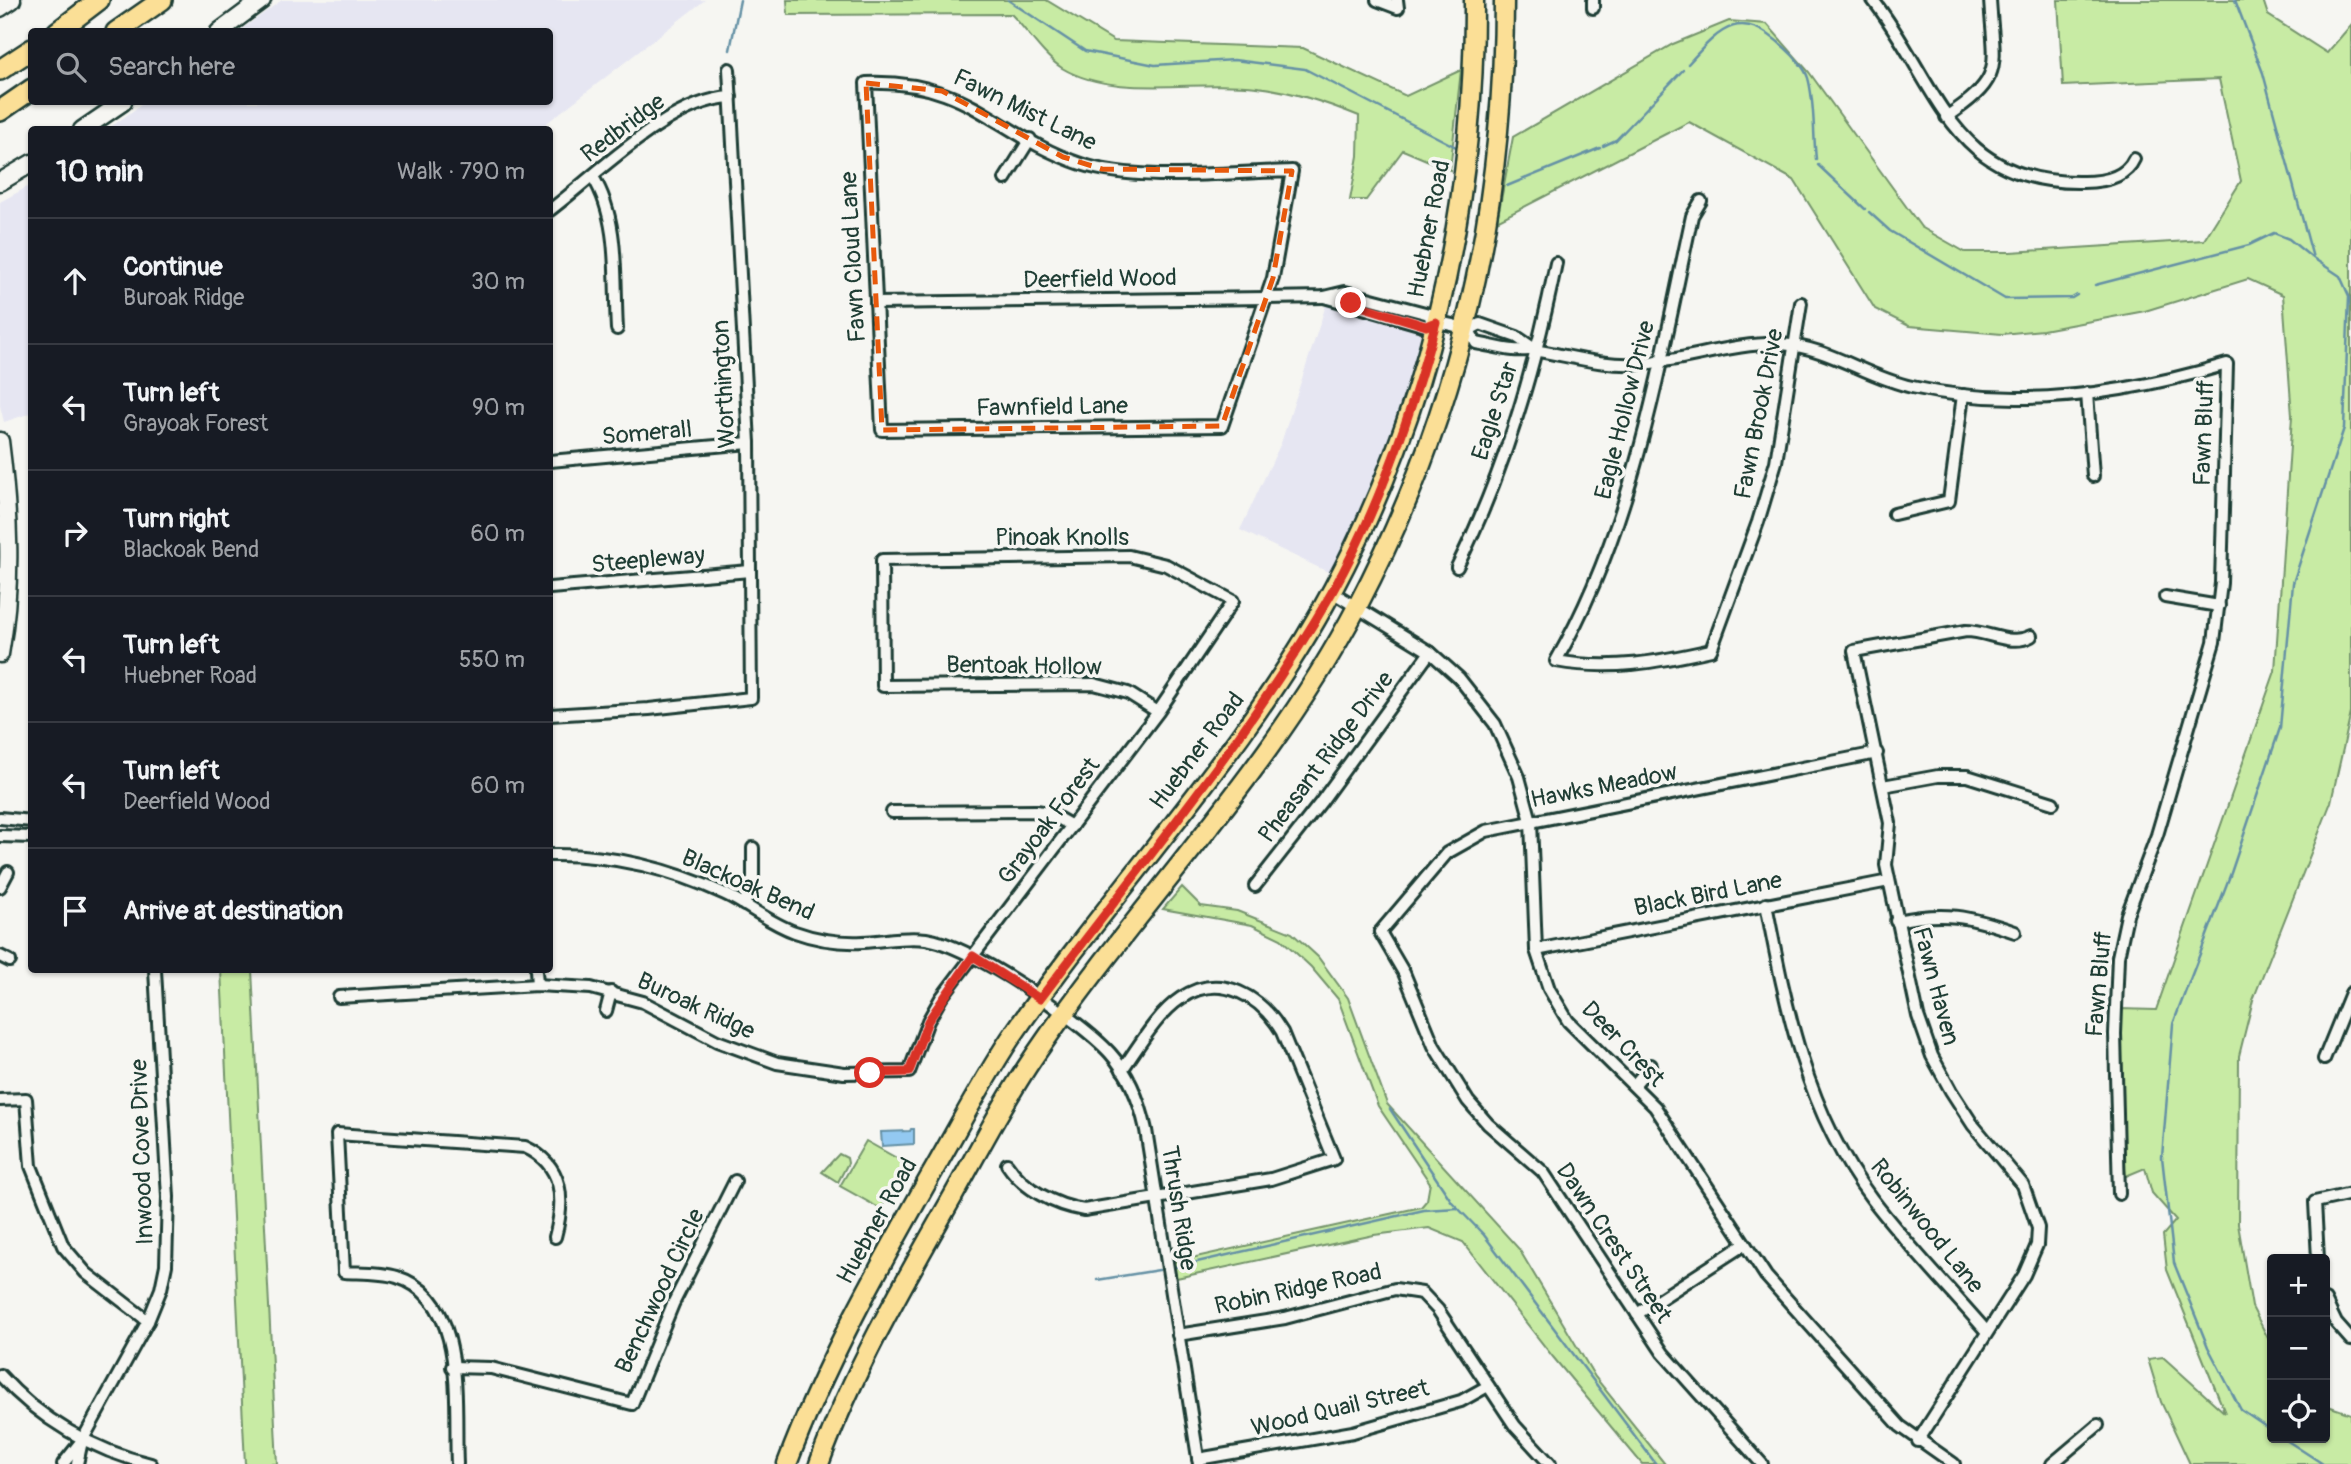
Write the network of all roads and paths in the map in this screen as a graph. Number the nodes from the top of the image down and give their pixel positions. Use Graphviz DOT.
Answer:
graph roads {
  1 [pos="12,0"];
  2 [pos="99,0"];
  3 [pos="162,0"];
  4 [pos="262,0"];
  5 [pos="1377,0"];
  6 [pos="1474,0"];
  7 [pos="1504,0"];
  8 [pos="1873,0"];
  9 [pos="1990,0"];
  10 [pos="1397,4"];
  11 [pos="0,8"];
  12 [pos="62,28"];
  13 [pos="122,28"];
  14 [pos="224,28"];
  15 [pos="28,52"];
  16 [pos="729,69"];
  17 [pos="0,70"];
  18 [pos="866,83"];
  19 [pos="28,92"];
  20 [pos="731,97"];
  21 [pos="119,105"];
  22 [pos="0,111"];
  23 [pos="1946,117"];
  24 [pos="88,126"];
  25 [pos="1030,139"];
  26 [pos="2134,159"];
  27 [pos="28,165"];
  28 [pos="593,177"];
  29 [pos="4,179"];
  30 [pos="1006,180"];
  31 [pos="1701,201"];
  32 [pos="553,208"];
  33 [pos="1556,263"];
  34 [pos="1267,298"];
  35 [pos="876,303"];
  36 [pos="1801,303"];
  37 [pos="1434,322"];
  38 [pos="617,329"];
  39 [pos="1466,329"];
  40 [pos="1795,346"];
  41 [pos="1536,350"];
  42 [pos="1660,361"];
  43 [pos="2087,393"];
  44 [pos="1963,395"];
  45 [pos="882,430"];
  46 [pos="0,441"];
  47 [pos="749,443"];
  48 [pos="553,461"];
  49 [pos="2093,476"];
  50 [pos="1894,513"];
  51 [pos="1457,567"];
  52 [pos="750,571"];
  53 [pos="553,589"];
  54 [pos="1332,592"];
  55 [pos="2165,597"];
  56 [pos="1233,601"];
  57 [pos="1358,606"];
  58 [pos="2218,606"];
  59 [pos="2031,636"];
  60 [pos="1430,652"];
  61 [pos="0,654"];
  62 [pos="1556,661"];
  63 [pos="883,686"];
  64 [pos="1158,712"];
  65 [pos="553,715"];
  66 [pos="1877,753"];
  67 [pos="1883,786"];
  68 [pos="2053,803"];
  69 [pos="892,812"];
  70 [pos="0,818"];
  71 [pos="15,820"];
  72 [pos="28,821"];
  73 [pos="1531,821"];
  74 [pos="1072,826"];
  75 [pos="0,836"];
  76 [pos="14,837"];
  77 [pos="28,837"];
  78 [pos="752,848"];
  79 [pos="553,855"];
  80 [pos="8,872"];
  81 [pos="1889,881"];
  82 [pos="1255,886"];
  83 [pos="0,887"];
  84 [pos="1766,904"];
  85 [pos="744,905"];
  86 [pos="1896,921"];
  87 [pos="1380,932"];
  88 [pos="2015,932"];
  89 [pos="1536,950"];
  90 [pos="973,956"];
  91 [pos="155,973"];
  92 [pos="536,973"];
  93 [pos="537,985"];
  94 [pos="611,992"];
  95 [pos="2351,993"];
  96 [pos="339,997"];
  97 [pos="1040,999"];
  98 [pos="606,1011"];
  99 [pos="1064,1017"];
  100 [pos="2324,1059"];
  101 [pos="1651,1065"];
  102 [pos="1122,1070"];
  103 [pos="909,1072"];
  104 [pos="1635,1084"];
  105 [pos="0,1100"];
  106 [pos="1007,1164"];
  107 [pos="735,1181"];
  108 [pos="2119,1194"];
  109 [pos="2351,1194"];
  110 [pos="1156,1199"];
  111 [pos="555,1237"];
  112 [pos="1745,1244"];
  113 [pos="2318,1254"];
  114 [pos="2330,1310"];
  115 [pos="1637,1314"];
  116 [pos="148,1321"];
  117 [pos="1987,1332"];
  118 [pos="1178,1335"];
  119 [pos="2351,1340"];
  120 [pos="452,1367"];
  121 [pos="0,1375"];
  122 [pos="1488,1386"];
  123 [pos="809,1413"];
  124 [pos="2098,1425"];
  125 [pos="835,1426"];
  126 [pos="83,1439"];
  127 [pos="1918,1441"];
  128 [pos="1199,1462"];
  129 [pos="63,1464"];
  130 [pos="76,1464"];
  131 [pos="151,1464"];
  132 [pos="457,1464"];
  133 [pos="787,1464"];
  134 [pos="819,1464"];
  135 [pos="1550,1464"];
  136 [pos="1762,1464"];
  137 [pos="1954,1464"];
  138 [pos="2052,1464"];
  1 -- 11 [label="main road"];
  2 -- 12 [label="highway"];
  3 -- 13 [label="highway"];
  4 -- 14 [label="main road"];
  5 -- 10 [label="street"];
  6 -- 37 [label="main road, Huebner Road"];
  7 -- 39 [label="main road"];
  8 -- 23 [label="street"];
  9 -- 23 [label="street"];
  15 -- 17 [label="highway"];
  16 -- 20 [label="street, Worthington"];
  18 -- 25 [label="street, Fawn Mist Lane"];
  18 -- 35 [label="street, Fawn Cloud Lane"];
  19 -- 22 [label="highway"];
  20 -- 28 [label="street, Redbridge"];
  20 -- 47 [label="street, Worthington"];
  21 -- 24 [label="main road"];
  23 -- 26 [label="street"];
  25 -- 30 [label="street"];
  25 -- 34 [label="street, Fawn Mist Lane"];
  27 -- 29 [label="main road"];
  28 -- 32 [label="street, Redbridge"];
  28 -- 38 [label="street"];
  31 -- 42 [label="street, Eagle Hollow Drive"];
  33 -- 41 [label="street, Eagle Star"];
  34 -- 35 [label="street, Deerfield Wood"];
  34 -- 37 [label="street, Deerfield Wood"];
  34 -- 45 [label="street, Fawnfield Lane"];
  35 -- 45 [label="street, Fawn Cloud Lane"];
  36 -- 40 [label="street, Fawn Brook Drive"];
  37 -- 39 [label="street"];
  37 -- 54 [label="main road, Huebner Road"];
  39 -- 41 [label="street, Fawn Bluff"];
  39 -- 41 [label="street, Fawn Bluff"];
  39 -- 57 [label="main road"];
  40 -- 42 [label="street, Fawn Bluff"];
  40 -- 44 [label="street, Fawn Bluff"];
  40 -- 62 [label="street, Fawn Brook Drive"];
  41 -- 42 [label="street, Fawn Bluff"];
  41 -- 51 [label="street, Eagle Star"];
  42 -- 62 [label="street, Eagle Hollow Drive"];
  43 -- 44 [label="street, Fawn Bluff"];
  43 -- 49 [label="street"];
  43 -- 58 [label="street, Fawn Bluff"];
  44 -- 50 [label="street"];
  46 -- 61 [label="main road"];
  47 -- 48 [label="street, Somerall"];
  47 -- 52 [label="street, Worthington"];
  52 -- 53 [label="street, Steepleway"];
  52 -- 65 [label="street, Worthington"];
  54 -- 57 [label="street, Deer Crest"];
  54 -- 97 [label="main road, Huebner Road"];
  55 -- 58 [label="street"];
  56 -- 63 [label="street, Pinoak Knolls"];
  56 -- 64 [label="street, Grayoak Forest"];
  57 -- 60 [label="street, Deer Crest"];
  57 -- 99 [label="main road"];
  58 -- 108 [label="street, Fawn Bluff"];
  59 -- 66 [label="street, Fawn Haven"];
  60 -- 73 [label="street, Deer Crest"];
  60 -- 82 [label="street, Pheasant Ridge Drive"];
  63 -- 64 [label="street, Bentoak Hollow"];
  64 -- 74 [label="street, Grayoak Forest"];
  66 -- 67 [label="street, Fawn Haven"];
  66 -- 73 [label="street, Hawks Meadow"];
  67 -- 68 [label="street"];
  67 -- 81 [label="street, Fawn Haven"];
  69 -- 74 [label="street"];
  70 -- 71 [label="street"];
  71 -- 72 [label="street"];
  71 -- 76 [label="street"];
  73 -- 87 [label="street, Hawks Meadow"];
  73 -- 89 [label="street, Deer Crest"];
  74 -- 90 [label="street, Grayoak Forest"];
  75 -- 76 [label="street"];
  76 -- 77 [label="street"];
  78 -- 85 [label="street"];
  79 -- 85 [label="street, Blackoak Bend"];
  80 -- 83 [label="street"];
  81 -- 84 [label="street, Black Bird Lane"];
  81 -- 86 [label="street, Fawn Haven"];
  84 -- 89 [label="street, Black Bird Lane"];
  84 -- 117 [label="street, Robinwood Lane"];
  85 -- 90 [label="street, Blackoak Bend"];
  86 -- 88 [label="street"];
  86 -- 117 [label="street, Fawn Haven"];
  87 -- 115 [label="street, Dawn Crest Street"];
  89 -- 104 [label="street, Deer Crest"];
  90 -- 97 [label="street, Blackoak Bend"];
  90 -- 103 [label="street, Grayoak Forest"];
  91 -- 116 [label="street, Inwood Cove Drive"];
  92 -- 93 [label="street"];
  93 -- 94 [label="street, Buroak Ridge"];
  93 -- 96 [label="street, Buroak Ridge"];
  94 -- 98 [label="street"];
  94 -- 103 [label="street, Buroak Ridge"];
  95 -- 100 [label="street"];
  97 -- 99 [label="street, Thrush Ridge"];
  97 -- 123 [label="main road, Huebner Road"];
  99 -- 102 [label="street, Thrush Ridge"];
  99 -- 125 [label="main road"];
  101 -- 104 [label="street"];
  102 -- 110 [label="street, Thrush Ridge"];
  102 -- 110 [label="street"];
  104 -- 112 [label="street, Deer Crest"];
  105 -- 116 [label="street"];
  106 -- 110 [label="street"];
  107 -- 120 [label="street, Benchwood Circle"];
  109 -- 113 [label="street"];
  110 -- 118 [label="street, Thrush Ridge"];
  111 -- 120 [label="street"];
  112 -- 115 [label="street"];
  112 -- 127 [label="street, Deer Crest"];
  114 -- 119 [label="street"];
  115 -- 136 [label="street, Dawn Crest Street"];
  116 -- 126 [label="street, Inwood Cove Drive"];
  117 -- 127 [label="street, Fawn Haven"];
  118 -- 122 [label="street, Robin Ridge Road"];
  118 -- 128 [label="street, Thrush Ridge"];
  120 -- 132 [label="street"];
  121 -- 126 [label="street"];
  122 -- 128 [label="street, Wood Quail Street"];
  122 -- 135 [label="street, Robin Ridge Road"];
  123 -- 125 [label="main road"];
  123 -- 133 [label="main road, Huebner Road"];
  124 -- 138 [label="street"];
  125 -- 134 [label="main road"];
  126 -- 129 [label="street, Inwood Cove Drive"];
  126 -- 130 [label="street, Inwood Cove Drive"];
  126 -- 131 [label="street"];
  127 -- 137 [label="street, Deer Crest"];
}
